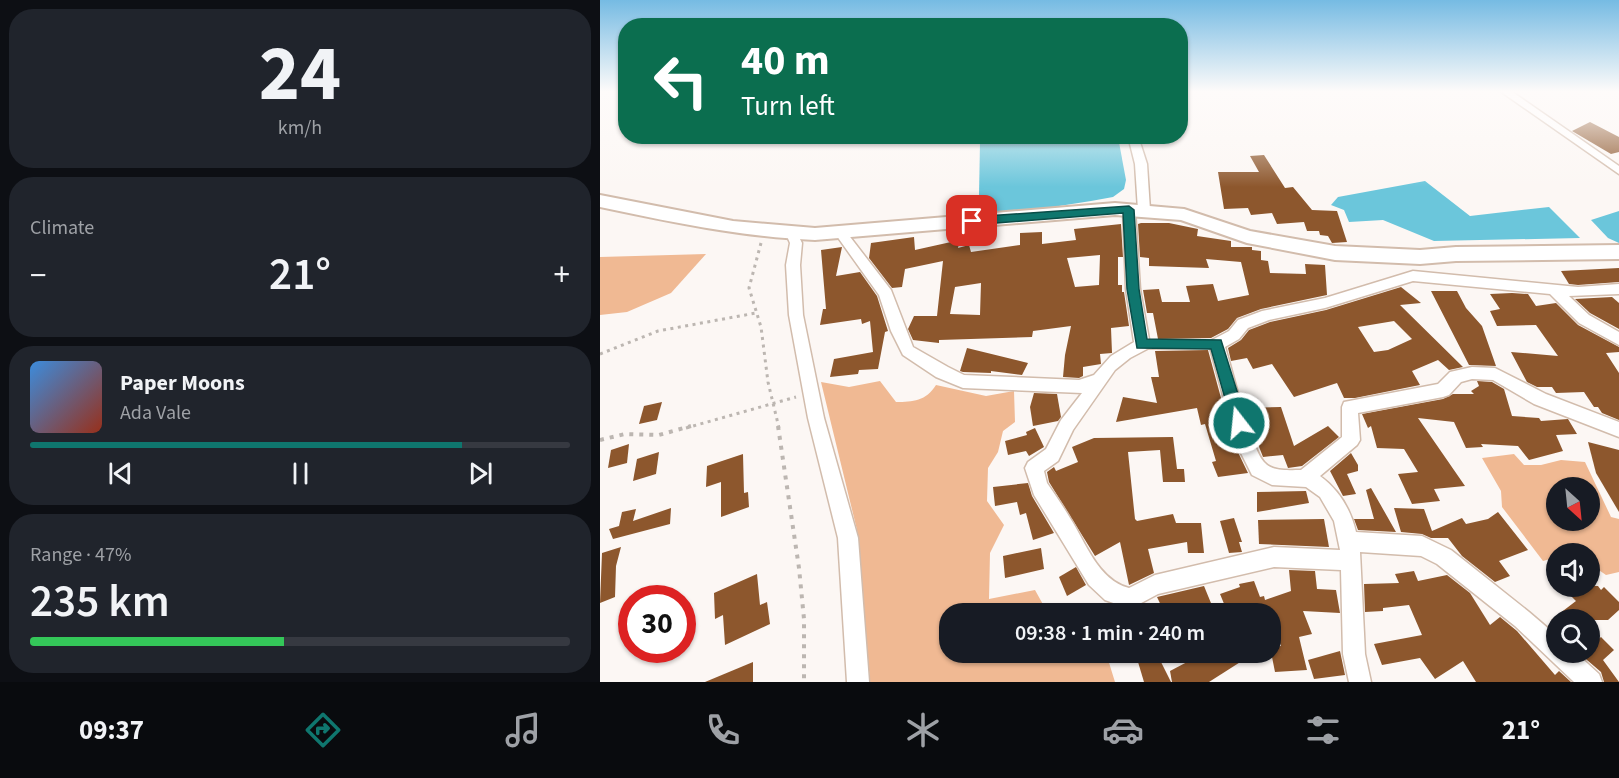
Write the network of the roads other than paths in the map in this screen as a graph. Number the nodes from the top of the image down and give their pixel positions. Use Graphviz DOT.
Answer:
graph roads {
  1 [pos="1550,123"];
  2 [pos="1135,144"];
  3 [pos="1619,171"];
  4 [pos="600,201"];
  5 [pos="1136,210"];
  6 [pos="840,232"];
  7 [pos="792,234"];
  8 [pos="1619,252"];
  9 [pos="1619,289"];
  10 [pos="1554,290"];
  11 [pos="1619,339"];
  12 [pos="1217,344"];
  13 [pos="1142,345"];
  14 [pos="1096,384"];
  15 [pos="1619,430"];
  16 [pos="1304,479"];
  17 [pos="1349,551"];
  18 [pos="1546,641"];
  19 [pos="1570,663"];
  20 [pos="858,682"];
  21 [pos="1360,682"];
  22 [pos="1591,682"];
  1 -- 3 [label="street"];
  2 -- 5 [label="street"];
  4 -- 7 [label="main road"];
  5 -- 6 [label="main road"];
  5 -- 8 [label="main road"];
  5 -- 13 [label="street"];
  6 -- 7 [label="main road"];
  6 -- 14 [label="street"];
  7 -- 20 [label="street"];
  9 -- 10 [label="street"];
  10 -- 11 [label="street"];
  10 -- 12 [label="street"];
  12 -- 13 [label="lane"];
  12 -- 16 [label="street"];
  13 -- 14 [label="street"];
  14 -- 17 [label="street"];
  15 -- 16 [label="street"];
  16 -- 17 [label="street"];
  17 -- 18 [label="street"];
  17 -- 21 [label="street"];
  19 -- 22 [label="street"];
}
